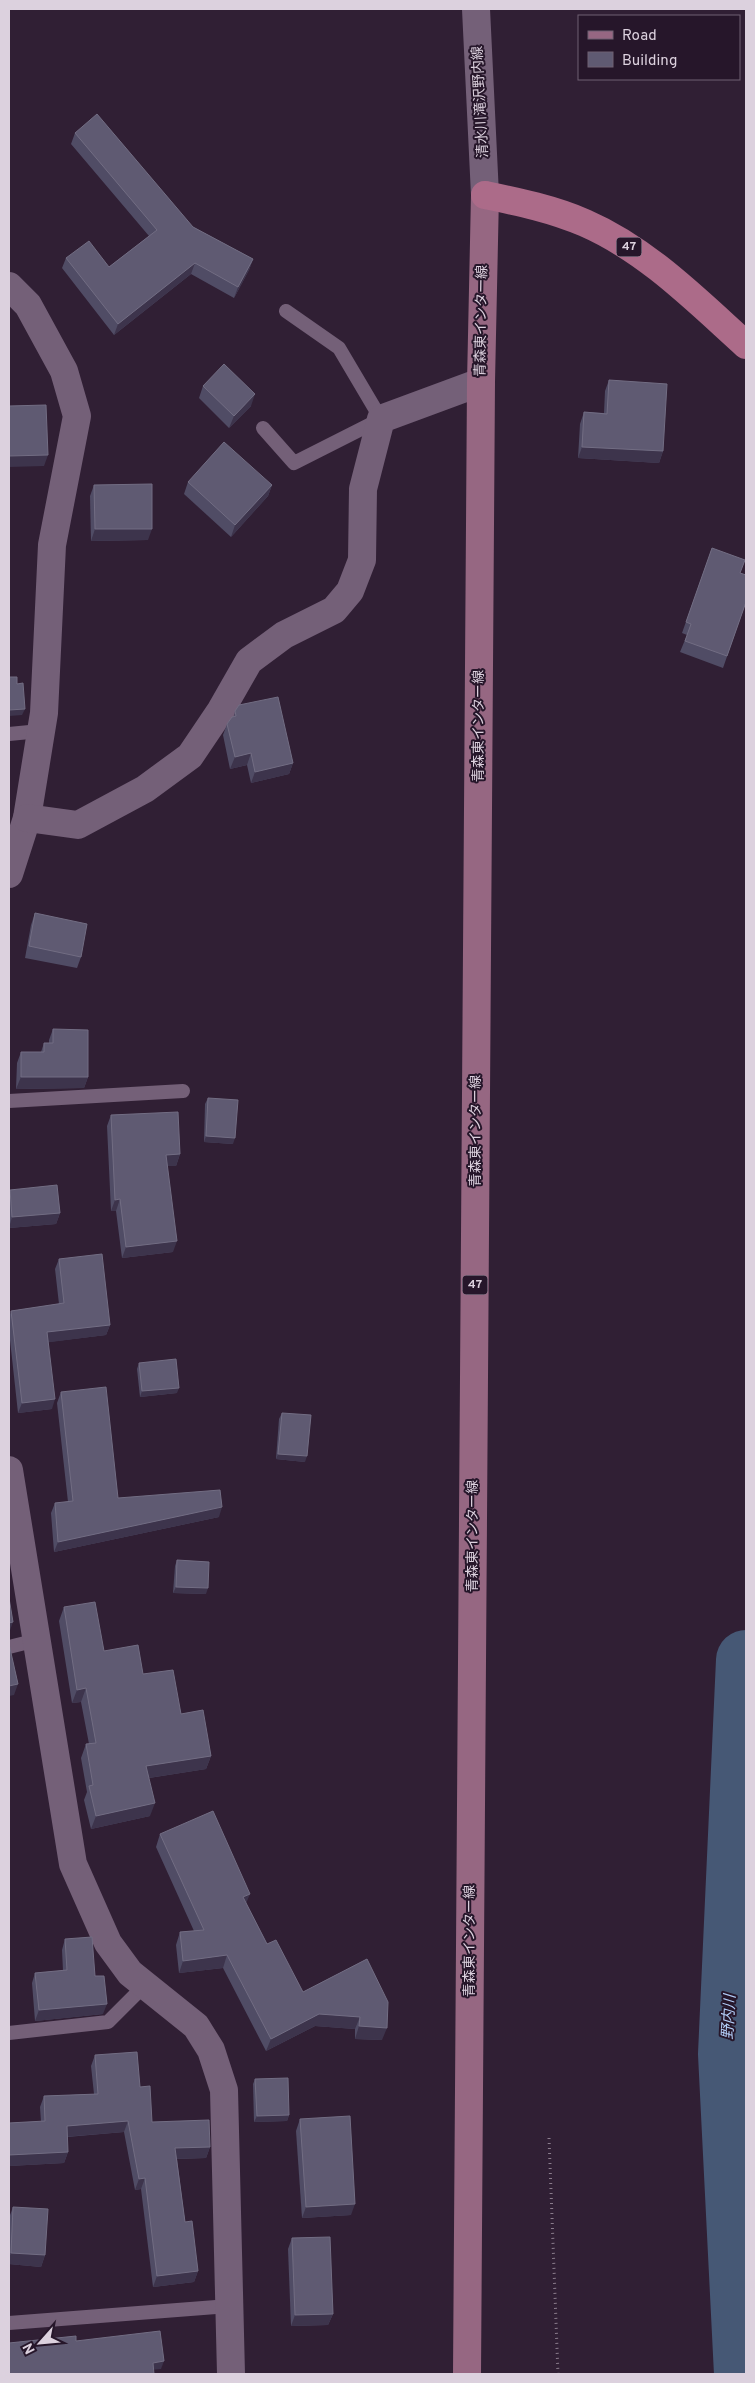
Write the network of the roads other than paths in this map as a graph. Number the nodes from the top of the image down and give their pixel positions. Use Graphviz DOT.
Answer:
graph roads {
  1 [pos="476,9"];
  2 [pos="486,195"];
  3 [pos="9,286"];
  4 [pos="286,311"];
  5 [pos="746,345"];
  6 [pos="481,382"];
  7 [pos="381,419"];
  8 [pos="262,428"];
  9 [pos="40,730"];
  10 [pos="9,734"];
  11 [pos="27,818"];
  12 [pos="9,874"];
  13 [pos="183,1092"];
  14 [pos="9,1101"];
  15 [pos="9,1470"];
  16 [pos="37,1640"];
  17 [pos="9,1647"];
  18 [pos="145,1985"];
  19 [pos="9,2033"];
  20 [pos="229,2306"];
  21 [pos="9,2323"];
  22 [pos="230,2374"];
  23 [pos="467,2374"];
  1 -- 2 [label="street, 清水川滝沢野内線"];
  2 -- 5 [label="highway, 47"];
  2 -- 6 [label="main road, 青森東インター線 / 47"];
  3 -- 9 [label="street"];
  4 -- 7 [label="lane"];
  6 -- 7 [label="street"];
  6 -- 23 [label="main road, 青森東インター線 / 47"];
  7 -- 8 [label="lane"];
  7 -- 11 [label="street"];
  9 -- 10 [label="lane"];
  9 -- 11 [label="street"];
  11 -- 12 [label="street"];
  13 -- 14 [label="lane"];
  15 -- 16 [label="street"];
  16 -- 17 [label="lane"];
  16 -- 18 [label="street"];
  18 -- 19 [label="lane"];
  18 -- 20 [label="street"];
  20 -- 21 [label="lane"];
  20 -- 22 [label="street"];
}
